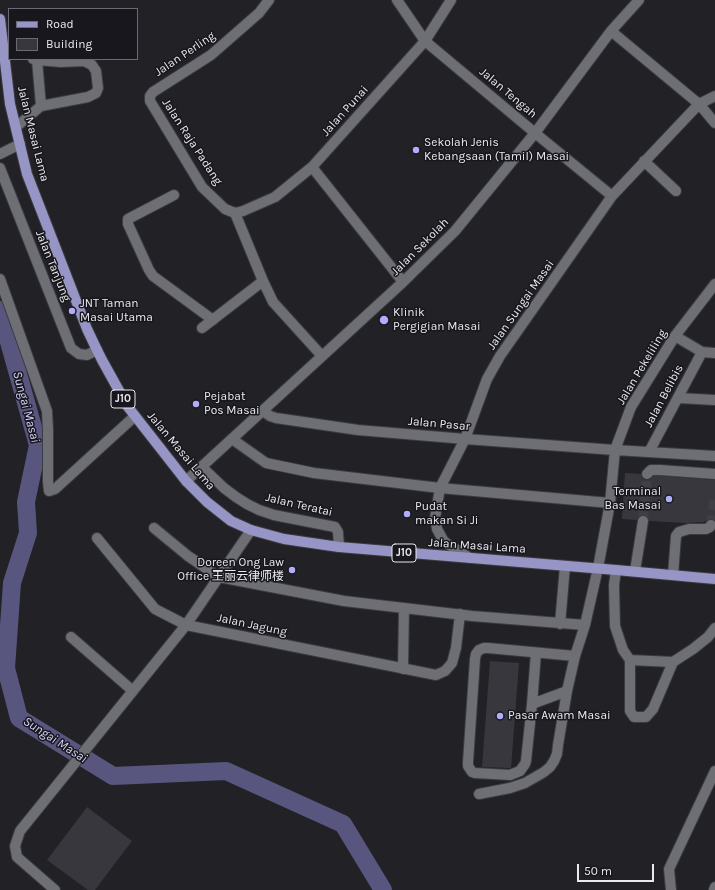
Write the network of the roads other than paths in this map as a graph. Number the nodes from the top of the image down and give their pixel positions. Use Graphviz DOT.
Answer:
graph roads {
  1 [pos="269,0"];
  2 [pos="397,0"];
  3 [pos="451,0"];
  4 [pos="639,0"];
  5 [pos="0,19"];
  6 [pos="610,31"];
  7 [pos="425,41"];
  8 [pos="6,50"];
  9 [pos="35,60"];
  10 [pos="150,96"];
  11 [pos="715,96"];
  12 [pos="699,104"];
  13 [pos="41,106"];
  14 [pos="715,123"];
  15 [pos="16,127"];
  16 [pos="535,133"];
  17 [pos="20,144"];
  18 [pos="0,154"];
  19 [pos="644,161"];
  20 [pos="312,167"];
  21 [pos="0,168"];
  22 [pos="676,191"];
  23 [pos="174,195"];
  24 [pos="612,196"];
  25 [pos="235,213"];
  26 [pos="0,279"];
  27 [pos="263,281"];
  28 [pos="403,282"];
  29 [pos="715,284"];
  30 [pos="213,320"];
  31 [pos="202,328"];
  32 [pos="675,336"];
  33 [pos="97,350"];
  34 [pos="702,352"];
  35 [pos="715,353"];
  36 [pos="322,356"];
  37 [pos="678,398"];
  38 [pos="715,400"];
  39 [pos="263,411"];
  40 [pos="135,416"];
  41 [pos="232,439"];
  42 [pos="465,439"];
  43 [pos="615,450"];
  44 [pos="648,452"];
  45 [pos="715,456"];
  46 [pos="202,467"];
  47 [pos="647,474"];
  48 [pos="715,474"];
  49 [pos="186,481"];
  50 [pos="440,488"];
  51 [pos="610,503"];
  52 [pos="643,521"];
  53 [pos="711,525"];
  54 [pos="154,528"];
  55 [pos="251,530"];
  56 [pos="97,538"];
  57 [pos="339,547"];
  58 [pos="470,558"];
  59 [pos="565,566"];
  60 [pos="598,568"];
  61 [pos="616,570"];
  62 [pos="635,571"];
  63 [pos="673,575"];
  64 [pos="219,577"];
  65 [pos="715,579"];
  66 [pos="404,608"];
  67 [pos="460,614"];
  68 [pos="560,624"];
  69 [pos="186,625"];
  70 [pos="585,625"];
  71 [pos="715,628"];
  72 [pos="71,638"];
  73 [pos="536,653"];
  74 [pos="575,656"];
  75 [pos="630,660"];
  76 [pos="674,662"];
  77 [pos="403,669"];
  78 [pos="133,691"];
  79 [pos="567,692"];
  80 [pos="532,704"];
  81 [pos="714,777"];
  82 [pos="479,794"];
  83 [pos="715,887"];
  84 [pos="55,890"];
  85 [pos="671,890"];
  86 [pos="714,890"];
  1 -- 10 [label="street, Jalan Perling"];
  2 -- 7 [label="street, Jalan Tengah"];
  3 -- 7 [label="street, Jalan Punai"];
  4 -- 6 [label="street, Jalan Sekolah"];
  5 -- 8 [label="main road, Jalan Masai Lama / J10"];
  6 -- 12 [label="street"];
  6 -- 16 [label="street, Jalan Sekolah"];
  7 -- 16 [label="street, Jalan Tengah"];
  7 -- 20 [label="street, Jalan Punai"];
  8 -- 15 [label="main road, Jalan Masai Lama / J10"];
  9 -- 13 [label="street"];
  9 -- 13 [label="street"];
  10 -- 25 [label="street, Jalan Raja Padang"];
  11 -- 12 [label="street, Jalan Sungai Masai"];
  12 -- 14 [label="street"];
  12 -- 19 [label="street, Jalan Sungai Masai"];
  13 -- 15 [label="street"];
  15 -- 17 [label="main road, Jalan Masai Lama / J10"];
  16 -- 24 [label="street, Jalan Tengah"];
  16 -- 28 [label="street, Jalan Sekolah"];
  17 -- 18 [label="street"];
  17 -- 33 [label="main road, Jalan Masai Lama / J10"];
  19 -- 22 [label="street"];
  19 -- 24 [label="street, Jalan Sungai Masai"];
  20 -- 25 [label="street, Jalan Punai"];
  20 -- 28 [label="street"];
  21 -- 33 [label="street, Jalan Tanjung"];
  23 -- 30 [label="street"];
  24 -- 42 [label="street, Jalan Sungai Masai"];
  25 -- 27 [label="street"];
  26 -- 40 [label="street"];
  27 -- 30 [label="street"];
  27 -- 36 [label="street"];
  28 -- 36 [label="street, Jalan Sekolah"];
  29 -- 32 [label="street, Jalan Pekeliling"];
  30 -- 31 [label="street"];
  32 -- 34 [label="street"];
  32 -- 43 [label="street, Jalan Pekeliling"];
  33 -- 40 [label="main road, Jalan Masai Lama / J10"];
  34 -- 35 [label="street"];
  34 -- 37 [label="street, Jalan Belibis"];
  36 -- 39 [label="street, Jalan Sekolah"];
  37 -- 38 [label="street"];
  37 -- 44 [label="street, Jalan Belibis"];
  39 -- 41 [label="street, Jalan Sekolah"];
  39 -- 42 [label="street, Jalan Pasar"];
  40 -- 49 [label="main road, Jalan Masai Lama / J10"];
  41 -- 46 [label="street, Jalan Sekolah"];
  41 -- 50 [label="street"];
  42 -- 43 [label="street, Jalan Pasar"];
  42 -- 50 [label="street, Jalan Sungai Masai"];
  43 -- 44 [label="street, Jalan Pasar"];
  43 -- 51 [label="street, Jalan Pekeliling"];
  44 -- 45 [label="street, Jalan Pasar"];
  46 -- 49 [label="street, Jalan Sekolah"];
  46 -- 57 [label="street, Jalan Teratai"];
  47 -- 48 [label="street"];
  49 -- 55 [label="main road, Jalan Masai Lama / J10"];
  50 -- 51 [label="street"];
  50 -- 58 [label="street, Jalan Sungai Masai"];
  51 -- 60 [label="street, Jalan Pekeliling"];
  52 -- 62 [label="street"];
  53 -- 63 [label="street"];
  54 -- 64 [label="street"];
  55 -- 57 [label="main road, Jalan Masai Lama / J10"];
  55 -- 64 [label="street"];
  56 -- 69 [label="street, Jalan Jagung"];
  57 -- 58 [label="main road, Jalan Masai Lama / J10"];
  58 -- 59 [label="main road, Jalan Masai Lama / J10"];
  59 -- 60 [label="main road, Jalan Masai Lama / J10"];
  59 -- 68 [label="street"];
  60 -- 61 [label="main road, Jalan Masai Lama / J10"];
  60 -- 70 [label="street, Jalan Pekeliling"];
  61 -- 62 [label="main road, Jalan Masai Lama / J10"];
  61 -- 75 [label="street"];
  62 -- 63 [label="main road, Jalan Masai Lama / J10"];
  63 -- 65 [label="main road, Jalan Masai Lama / J10"];
  64 -- 66 [label="street"];
  64 -- 69 [label="street"];
  66 -- 67 [label="street"];
  66 -- 77 [label="street"];
  67 -- 68 [label="street"];
  67 -- 77 [label="street, Jalan Jagung"];
  68 -- 70 [label="street"];
  69 -- 77 [label="street, Jalan Jagung"];
  69 -- 78 [label="street"];
  70 -- 74 [label="street, Jalan Pekeliling"];
  71 -- 76 [label="street"];
  72 -- 78 [label="street"];
  73 -- 74 [label="street"];
  73 -- 80 [label="street"];
  73 -- 80 [label="street"];
  74 -- 79 [label="street, Jalan Pekeliling"];
  75 -- 76 [label="street"];
  75 -- 76 [label="street"];
  78 -- 84 [label="street"];
  79 -- 80 [label="street"];
  79 -- 82 [label="street, Jalan Pekeliling"];
  81 -- 85 [label="street"];
  83 -- 86 [label="street"];
}
